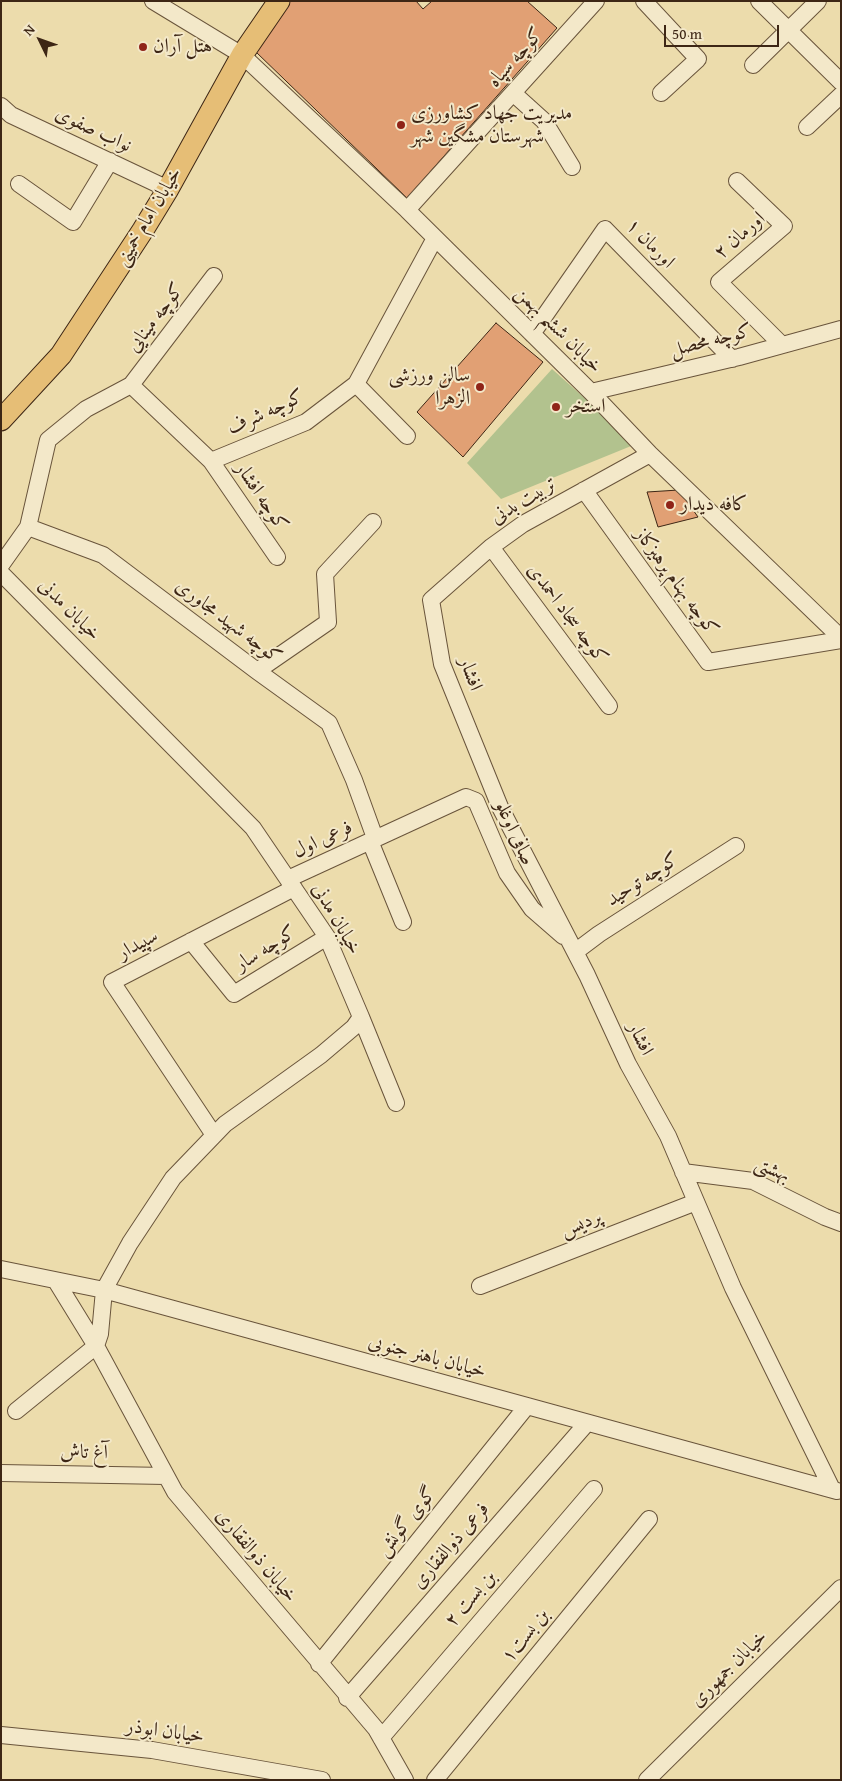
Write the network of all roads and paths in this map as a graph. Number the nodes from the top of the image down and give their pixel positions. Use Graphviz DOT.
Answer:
graph roads {
  1 [pos="153,1"];
  2 [pos="279,1"];
  3 [pos="596,1"];
  4 [pos="644,1"];
  5 [pos="759,1"];
  6 [pos="818,1"];
  7 [pos="788,30"];
  8 [pos="242,55"];
  9 [pos="753,65"];
  10 [pos="841,82"];
  11 [pos="513,93"];
  12 [pos="661,93"];
  13 [pos="841,96"];
  14 [pos="1,106"];
  15 [pos="807,127"];
  16 [pos="110,162"];
  17 [pos="572,167"];
  18 [pos="737,181"];
  19 [pos="19,184"];
  20 [pos="168,189"];
  21 [pos="407,210"];
  22 [pos="435,238"];
  23 [pos="214,276"];
  24 [pos="841,330"];
  25 [pos="532,334"];
  26 [pos="782,345"];
  27 [pos="732,359"];
  28 [pos="356,384"];
  29 [pos="131,385"];
  30 [pos="591,392"];
  31 [pos="1,420"];
  32 [pos="407,436"];
  33 [pos="650,454"];
  34 [pos="211,461"];
  35 [pos="584,490"];
  36 [pos="373,522"];
  37 [pos="28,527"];
  38 [pos="491,547"];
  39 [pos="277,558"];
  40 [pos="1,565"];
  41 [pos="1,573"];
  42 [pos="431,600"];
  43 [pos="841,639"];
  44 [pos="257,671"];
  45 [pos="609,706"];
  46 [pos="372,840"];
  47 [pos="736,846"];
  48 [pos="291,883"];
  49 [pos="403,922"];
  50 [pos="327,937"];
  51 [pos="191,941"];
  52 [pos="572,946"];
  53 [pos="362,1017"];
  54 [pos="396,1103"];
  55 [pos="214,1135"];
  56 [pos="683,1172"];
  57 [pos="696,1202"];
  58 [pos="841,1223"];
  59 [pos="1,1269"];
  60 [pos="56,1281"];
  61 [pos="480,1286"];
  62 [pos="104,1290"];
  63 [pos="96,1346"];
  64 [pos="528,1406"];
  65 [pos="16,1411"];
  66 [pos="588,1423"];
  67 [pos="1,1473"];
  68 [pos="166,1476"];
  69 [pos="594,1489"];
  70 [pos="837,1490"];
  71 [pos="648,1519"];
  72 [pos="841,1588"];
  73 [pos="319,1664"];
  74 [pos="347,1698"];
  75 [pos="1,1734"];
  76 [pos="381,1738"];
  77 [pos="236,1772"];
  78 [pos="322,1780"];
  79 [pos="405,1780"];
  80 [pos="435,1780"];
  81 [pos="647,1780"];
  1 -- 8 [label="street, خیابان ششم بهمن"];
  2 -- 8 [label="main road, خیابان امام خمینی"];
  3 -- 11 [label="street, کوچه سپاه"];
  4 -- 12 [label="street"];
  5 -- 7 [label="street"];
  6 -- 7 [label="street"];
  7 -- 9 [label="street"];
  7 -- 10 [label="street"];
  8 -- 20 [label="main road, خیابان امام خمینی"];
  8 -- 21 [label="street, خیابان ششم بهمن"];
  11 -- 17 [label="street"];
  11 -- 21 [label="street, کوچه سپاه"];
  13 -- 15 [label="street"];
  14 -- 16 [label="street, نواب صفوی"];
  16 -- 19 [label="street"];
  16 -- 20 [label="street, نواب صفوی"];
  18 -- 26 [label="street, اورمان ۲"];
  20 -- 31 [label="main road, خیابان امام خمینی"];
  21 -- 22 [label="street, خیابان ششم بهمن"];
  22 -- 25 [label="street, خیابان ششم بهمن"];
  22 -- 28 [label="street, کوچه شرف"];
  23 -- 29 [label="street, کوچه مینایی"];
  24 -- 26 [label="street, کوچه محصل"];
  25 -- 27 [label="street, اورمان ۱"];
  25 -- 30 [label="street, خیابان ششم بهمن"];
  26 -- 27 [label="street, کوچه محصل"];
  27 -- 30 [label="street, کوچه محصل"];
  28 -- 32 [label="street"];
  28 -- 34 [label="street, کوچه شرف"];
  29 -- 34 [label="street"];
  29 -- 37 [label="street"];
  30 -- 33 [label="street, خیابان ششم بهمن"];
  33 -- 35 [label="street, تربیت بدنی"];
  33 -- 43 [label="street, خیابان ششم بهمن"];
  34 -- 39 [label="street, کوچه افشار"];
  35 -- 38 [label="street, تربیت بدنی"];
  35 -- 43 [label="street, کوچه بهنام پرهیزکاز"];
  36 -- 44 [label="street"];
  37 -- 40 [label="street"];
  37 -- 44 [label="street, کوچه شهید مجاوری"];
  38 -- 42 [label="street, تربیت بدنی"];
  38 -- 45 [label="street, کوچه سجاد احمدی"];
  41 -- 48 [label="street, خیابان مدنی"];
  42 -- 52 [label="street, افشار"];
  44 -- 46 [label="street, کوچه شهید مجاوری"];
  46 -- 48 [label="street, فرعی اول"];
  46 -- 49 [label="street, کوچه شهید مجاوری"];
  46 -- 52 [label="street, صافی اوغلو"];
  47 -- 52 [label="street, کوچه توحید"];
  48 -- 50 [label="street, خیابان مدنی"];
  48 -- 51 [label="street, سپیدار"];
  50 -- 51 [label="street, کوچه سار"];
  50 -- 53 [label="street, خیابان مدنی"];
  51 -- 55 [label="street, سپیدار"];
  52 -- 56 [label="street, افشار"];
  53 -- 54 [label="street"];
  53 -- 55 [label="street"];
  55 -- 62 [label="street"];
  56 -- 57 [label="street, افشار"];
  56 -- 58 [label="street, بهشتی"];
  57 -- 61 [label="street, پردیس"];
  57 -- 70 [label="street, افشار"];
  59 -- 60 [label="street, خیابان باهنر جنوبی"];
  60 -- 62 [label="street, خیابان باهنر جنوبی"];
  60 -- 63 [label="street, خیابان ذوالفقاری"];
  62 -- 63 [label="street"];
  62 -- 64 [label="street, خیابان باهنر جنوبی"];
  63 -- 65 [label="street"];
  63 -- 68 [label="street, خیابان ذوالفقاری"];
  64 -- 66 [label="street, خیابان باهنر جنوبی"];
  64 -- 73 [label="street, گوی گونش"];
  66 -- 70 [label="street, خیابان باهنر جنوبی"];
  66 -- 74 [label="street, فرعی ذوالفقاری"];
  67 -- 68 [label="street, آغ تاش"];
  68 -- 73 [label="street, خیابان ذوالفقاری"];
  69 -- 76 [label="street, بن بست ۲"];
  71 -- 80 [label="street, بن بست۱"];
  72 -- 81 [label="street, خیابان جمهوری"];
  73 -- 74 [label="street, خیابان ذوالفقاری"];
  74 -- 76 [label="street, خیابان ذوالفقاری"];
  75 -- 77 [label="street, خیابان ابوذر"];
  76 -- 79 [label="street, خیابان ذوالفقاری"];
  77 -- 78 [label="street, خیابان ابوذر"];
}
